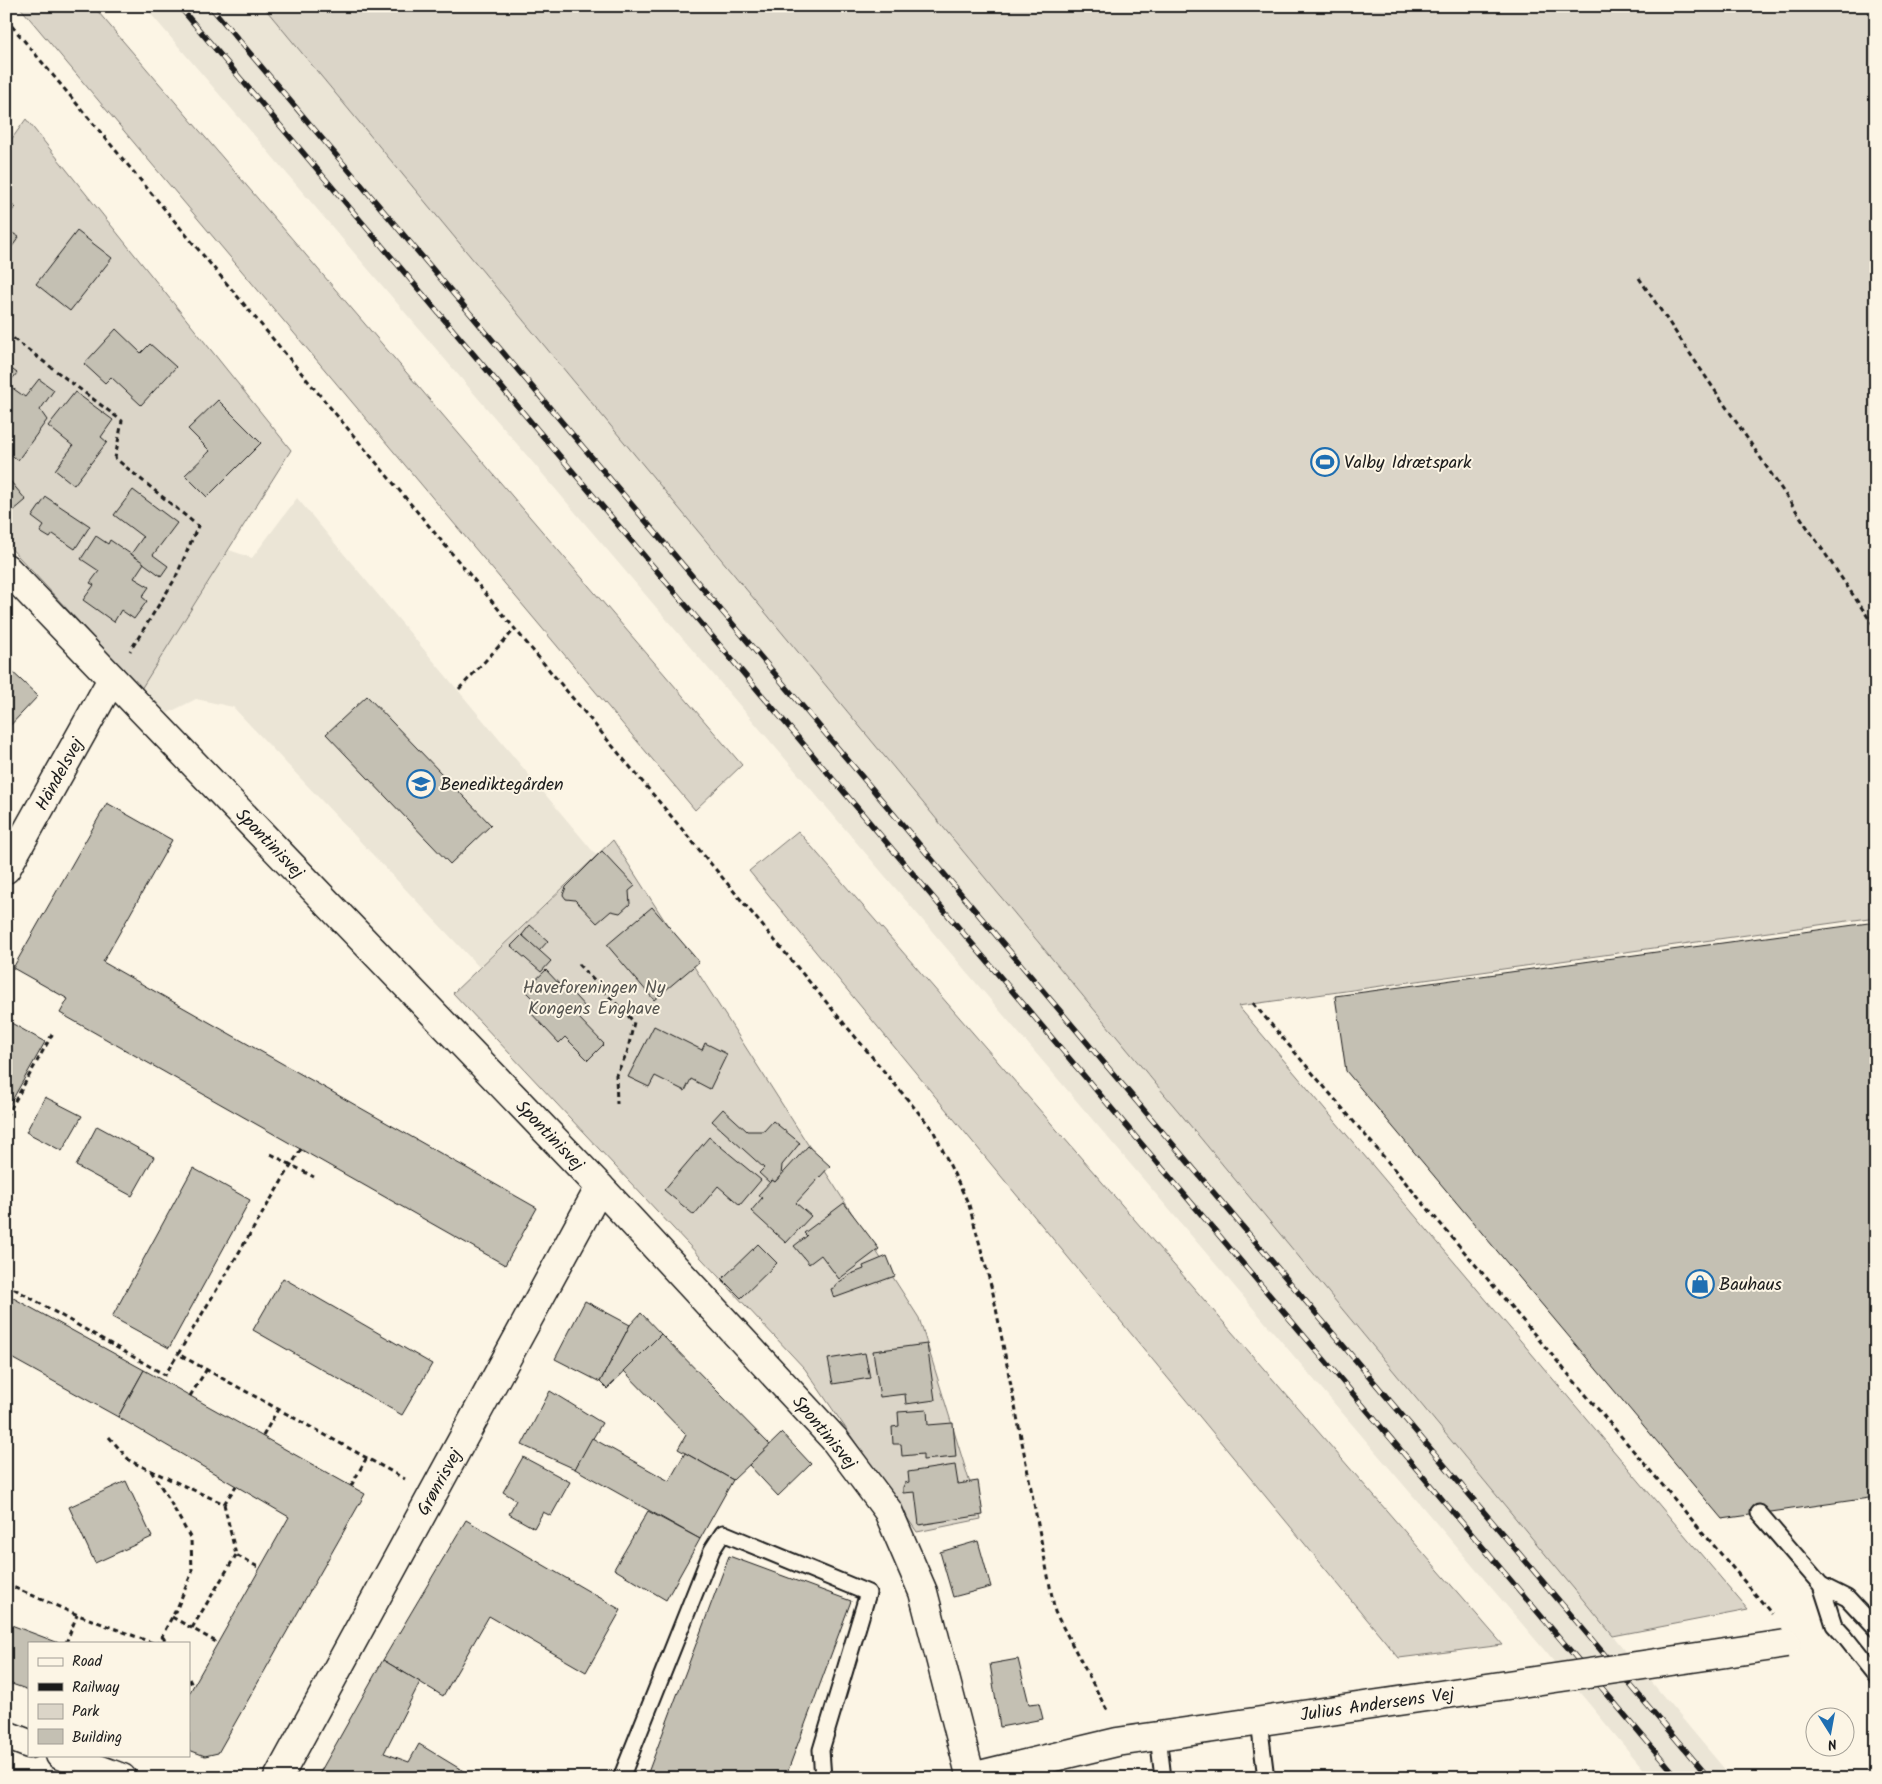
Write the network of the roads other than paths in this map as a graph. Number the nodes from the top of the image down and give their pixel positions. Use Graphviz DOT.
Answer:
graph roads {
  1 [pos="6,568"];
  2 [pos="112,679"];
  3 [pos="6,869"];
  4 [pos="600,1187"];
  5 [pos="1759,1513"];
  6 [pos="1820,1585"];
  7 [pos="1876,1630"];
  8 [pos="1786,1644"];
  9 [pos="1876,1676"];
  10 [pos="1259,1722"];
  11 [pos="6,1735"];
  12 [pos="1158,1736"];
  13 [pos="28,1744"];
  14 [pos="63,1756"];
  15 [pos="122,1778"];
  16 [pos="278,1778"];
  17 [pos="621,1778"];
  18 [pos="823,1778"];
  19 [pos="971,1778"];
  20 [pos="1163,1778"];
  21 [pos="1266,1778"];
  1 -- 2 [label="street, Spontinisvej"];
  2 -- 3 [label="street, Händelsvej"];
  2 -- 4 [label="street, Spontinisvej"];
  4 -- 16 [label="street, Grønrisvej"];
  4 -- 19 [label="street, Spontinisvej"];
  5 -- 6 [label="lane"];
  6 -- 7 [label="lane"];
  6 -- 9 [label="lane"];
  8 -- 10 [label="street, Julius Andersens Vej, bridge"];
  10 -- 12 [label="street, Julius Andersens Vej"];
  10 -- 21 [label="lane"];
  11 -- 13 [label="street"];
  12 -- 19 [label="street, Julius Andersens Vej"];
  12 -- 20 [label="lane"];
  14 -- 15 [label="street"];
  17 -- 18 [label="lane"];
}
